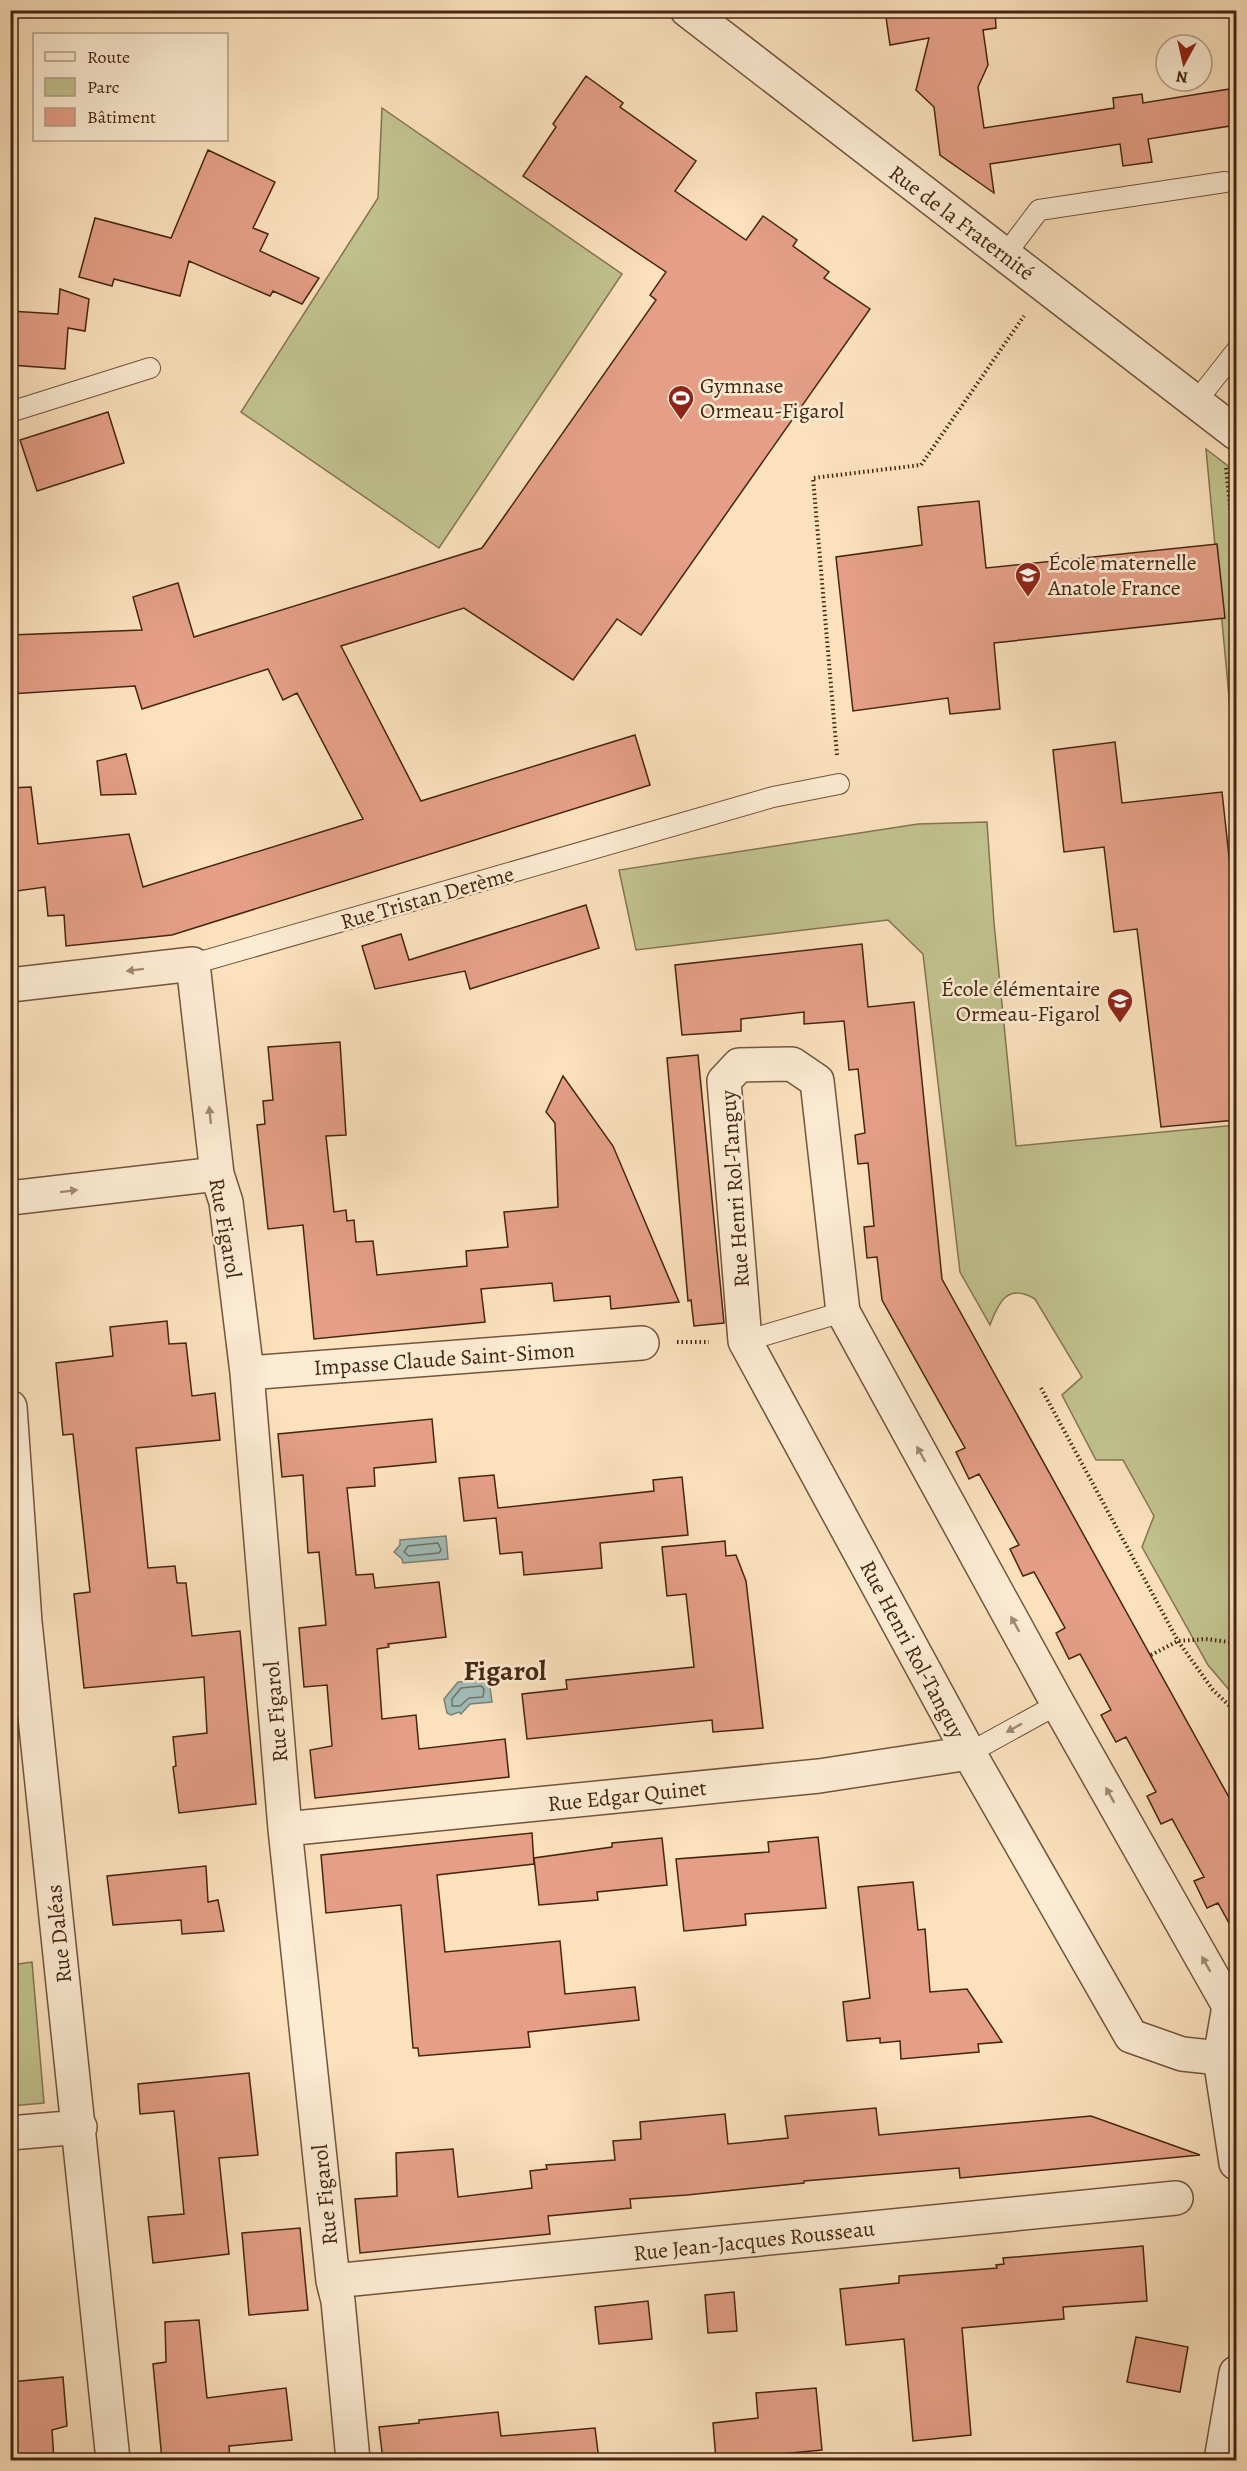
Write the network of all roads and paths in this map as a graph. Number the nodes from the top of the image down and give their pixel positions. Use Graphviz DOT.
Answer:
graph roads {
  1 [pos="687,10"];
  2 [pos="1225,182"];
  3 [pos="1005,255"];
  4 [pos="1044,285"];
  5 [pos="1236,351"];
  6 [pos="150,368"];
  7 [pos="1196,402"];
  8 [pos="10,412"];
  9 [pos="1231,429"];
  10 [pos="1236,560"];
  11 [pos="839,784"];
  12 [pos="193,964"];
  13 [pos="10,985"];
  14 [pos="217,1173"];
  15 [pos="10,1198"];
  16 [pos="843,1312"];
  17 [pos="745,1341"];
  18 [pos="642,1343"];
  19 [pos="247,1373"];
  20 [pos="1041,1388"];
  21 [pos="10,1407"];
  22 [pos="1178,1641"];
  23 [pos="1236,1643"];
  24 [pos="1151,1655"];
  25 [pos="1058,1704"];
  26 [pos="1236,1712"];
  27 [pos="969,1753"];
  28 [pos="285,1829"];
  29 [pos="1220,2058"];
  30 [pos="80,2127"];
  31 [pos="10,2133"];
  32 [pos="1236,2163"];
  33 [pos="1176,2198"];
  34 [pos="333,2281"];
  35 [pos="1236,2373"];
  36 [pos="113,2460"];
  37 [pos="352,2460"];
  38 [pos="1221,2460"];
  1 -- 3 [label="street, Rue de la Fraternité"];
  2 -- 3 [label="lane"];
  3 -- 4 [label="street, Rue de la Fraternité"];
  4 -- 7 [label="street, Rue de la Fraternité"];
  4 -- 11 [label="path"];
  5 -- 7 [label="lane"];
  6 -- 8 [label="lane"];
  7 -- 9 [label="street, Rue de la Fraternité"];
  9 -- 10 [label="path"];
  11 -- 12 [label="lane, Rue Tristan Derème"];
  12 -- 13 [label="street, Rue Tristan Derème, one-way"];
  14 -- 12 [label="street, Rue Figarol, one-way"];
  15 -- 14 [label="street, one-way"];
  14 -- 19 [label="street, Rue Figarol"];
  16 -- 17 [label="lane"];
  16 -- 17 [label="street, Rue Henri Rol-Tanguy"];
  25 -- 16 [label="street, Rue Henri Rol-Tanguy, one-way"];
  17 -- 18 [label="path"];
  17 -- 27 [label="street, Rue Henri Rol-Tanguy"];
  18 -- 19 [label="street, Impasse Claude Saint-Simon"];
  19 -- 28 [label="street, Rue Figarol"];
  20 -- 22 [label="path"];
  21 -- 30 [label="street, Rue Daléas"];
  22 -- 23 [label="path"];
  22 -- 24 [label="path"];
  22 -- 26 [label="path"];
  25 -- 27 [label="lane, one-way"];
  29 -- 25 [label="street, Rue Henri Rol-Tanguy, one-way"];
  27 -- 28 [label="street, Rue Edgar Quinet"];
  27 -- 29 [label="street, Rue Henri Rol-Tanguy"];
  28 -- 34 [label="street, Rue Figarol"];
  29 -- 32 [label="street, Rue Henri Rol-Tanguy"];
  30 -- 31 [label="street"];
  30 -- 36 [label="street, Rue Daléas"];
  33 -- 34 [label="street, Rue Jean-Jacques Rousseau"];
  34 -- 37 [label="street, Rue Figarol"];
  35 -- 38 [label="street"];
}
